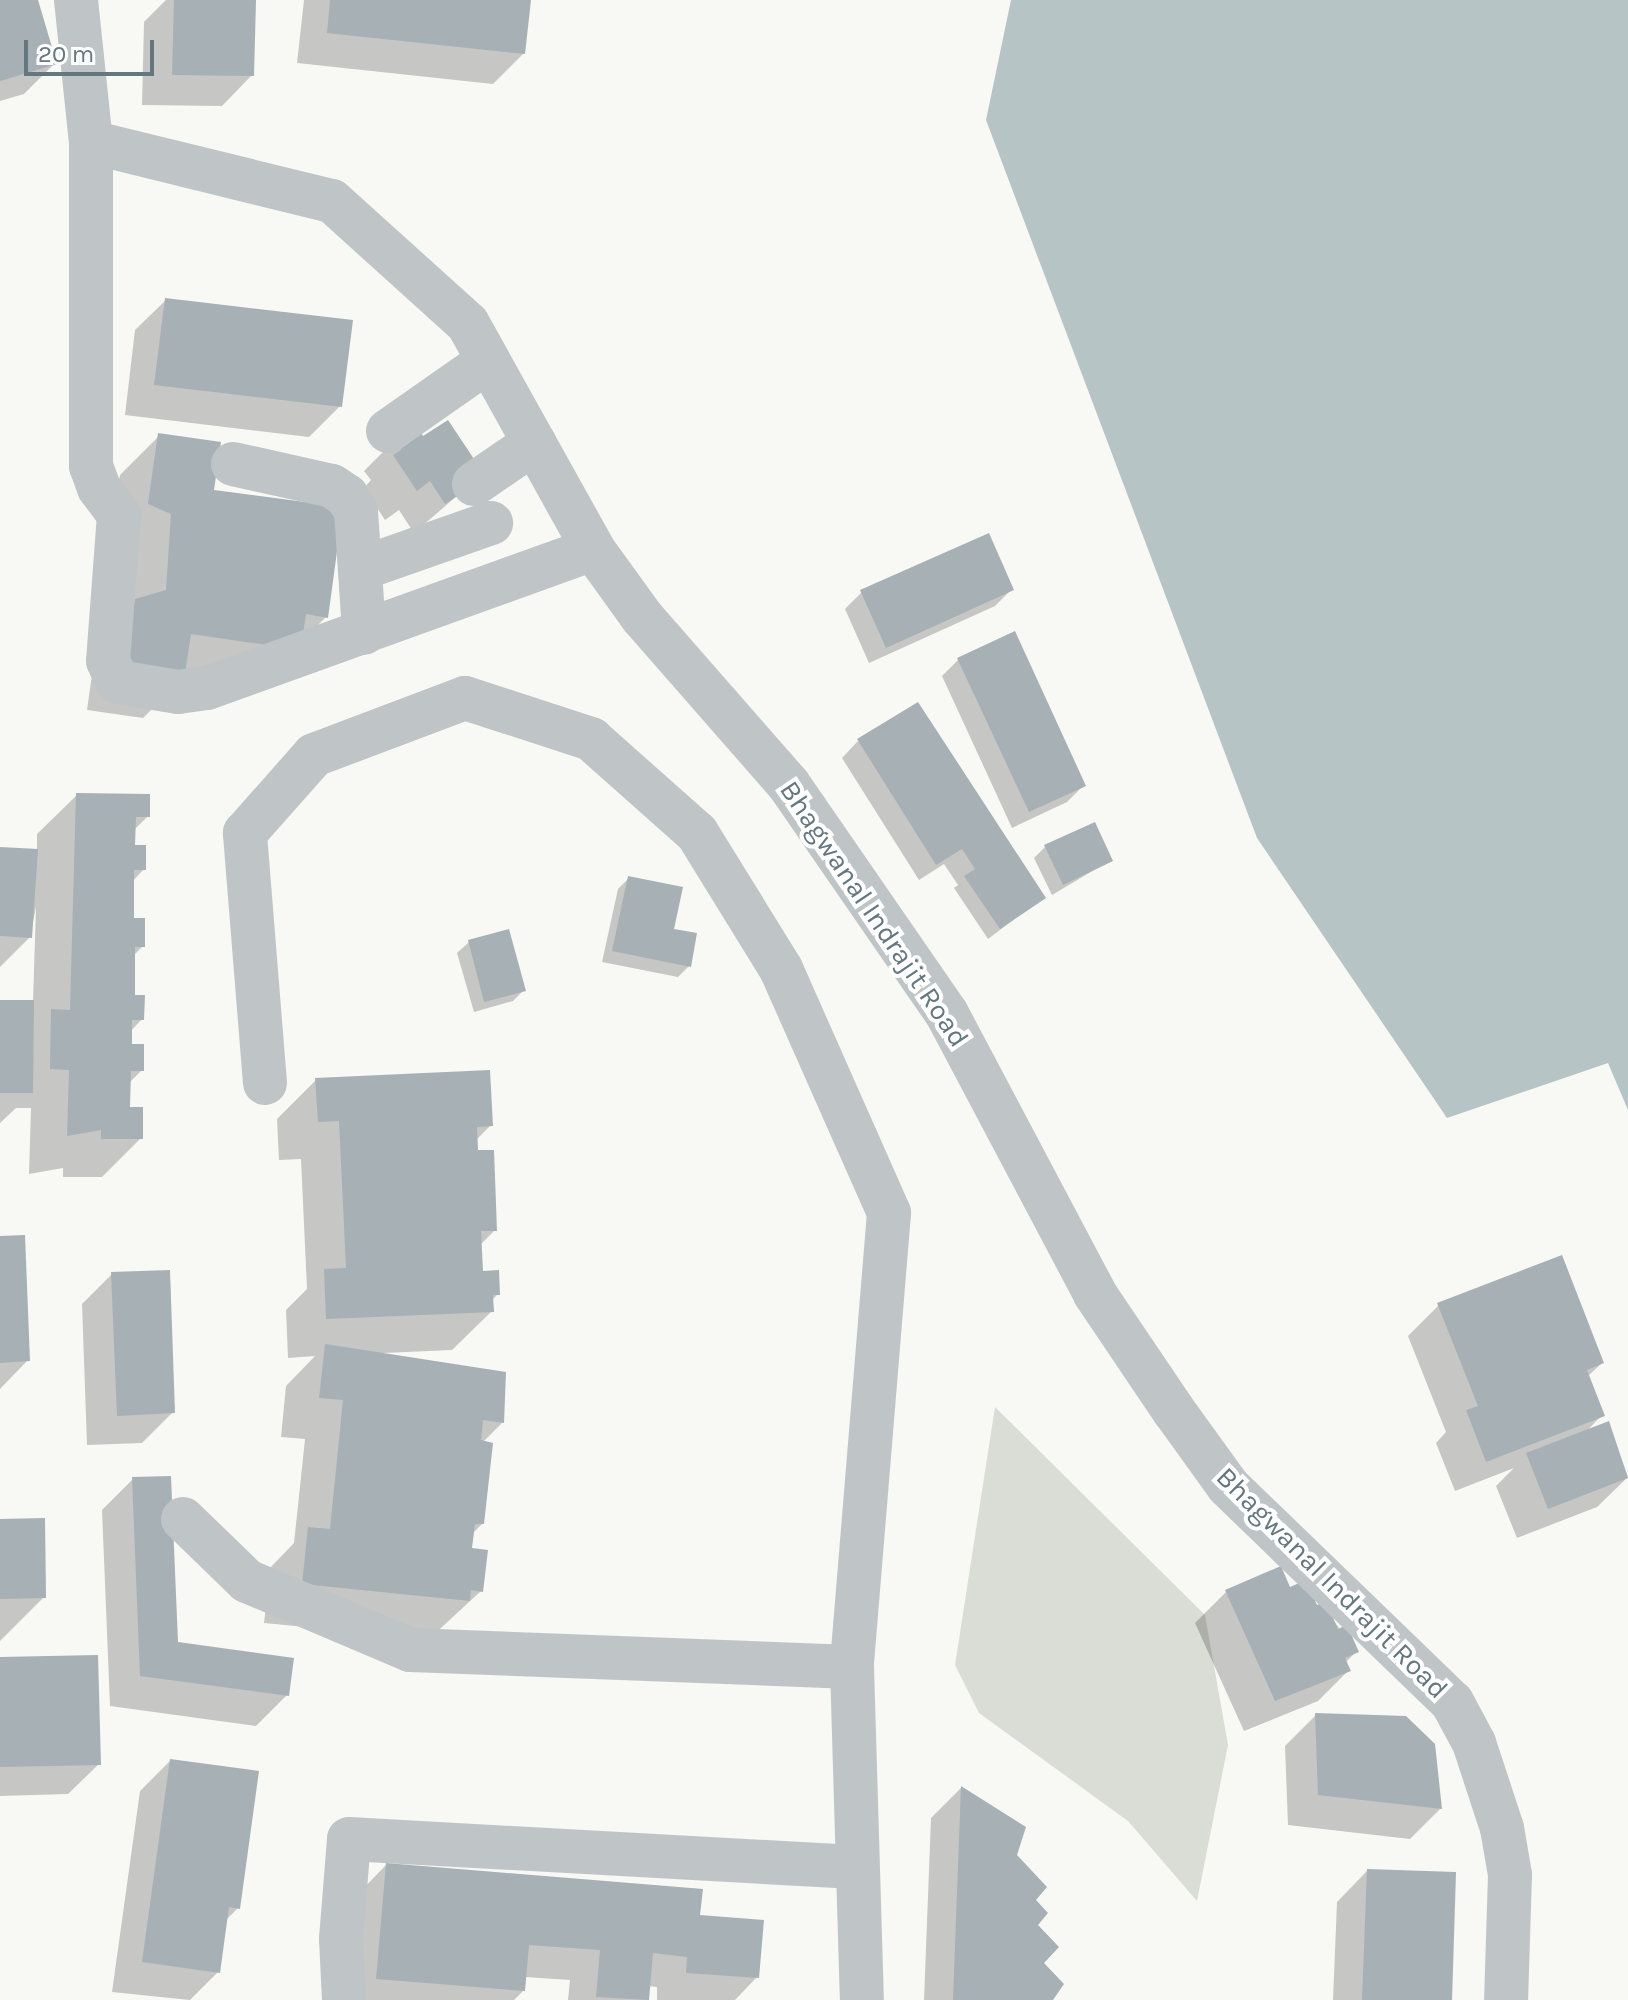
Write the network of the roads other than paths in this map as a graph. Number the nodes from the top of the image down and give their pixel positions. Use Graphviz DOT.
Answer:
graph roads {
  1 [pos="76,0"];
  2 [pos="91,142"];
  3 [pos="488,361"];
  4 [pos="388,431"];
  5 [pos="534,443"];
  6 [pos="233,464"];
  7 [pos="474,484"];
  8 [pos="491,523"];
  9 [pos="593,549"];
  10 [pos="360,569"];
  11 [pos="364,633"];
  12 [pos="265,1083"];
  13 [pos="183,1519"];
  14 [pos="852,1688"];
  15 [pos="855,1867"];
  16 [pos="344,2000"];
  17 [pos="862,2000"];
  18 [pos="1506,2000"];
  1 -- 2 [label="street"];
  2 -- 3 [label="street, Bhagwanal Indrajit Road"];
  2 -- 11 [label="street"];
  3 -- 4 [label="street"];
  3 -- 5 [label="street, Bhagwanal Indrajit Road"];
  5 -- 7 [label="street"];
  5 -- 9 [label="street, Bhagwanal Indrajit Road"];
  6 -- 10 [label="street"];
  8 -- 10 [label="street"];
  9 -- 11 [label="street"];
  9 -- 18 [label="street, Bhagwanal Indrajit Road"];
  10 -- 11 [label="street"];
  12 -- 14 [label="street"];
  13 -- 14 [label="street"];
  14 -- 15 [label="street"];
  15 -- 16 [label="street"];
  15 -- 17 [label="street"];
}
